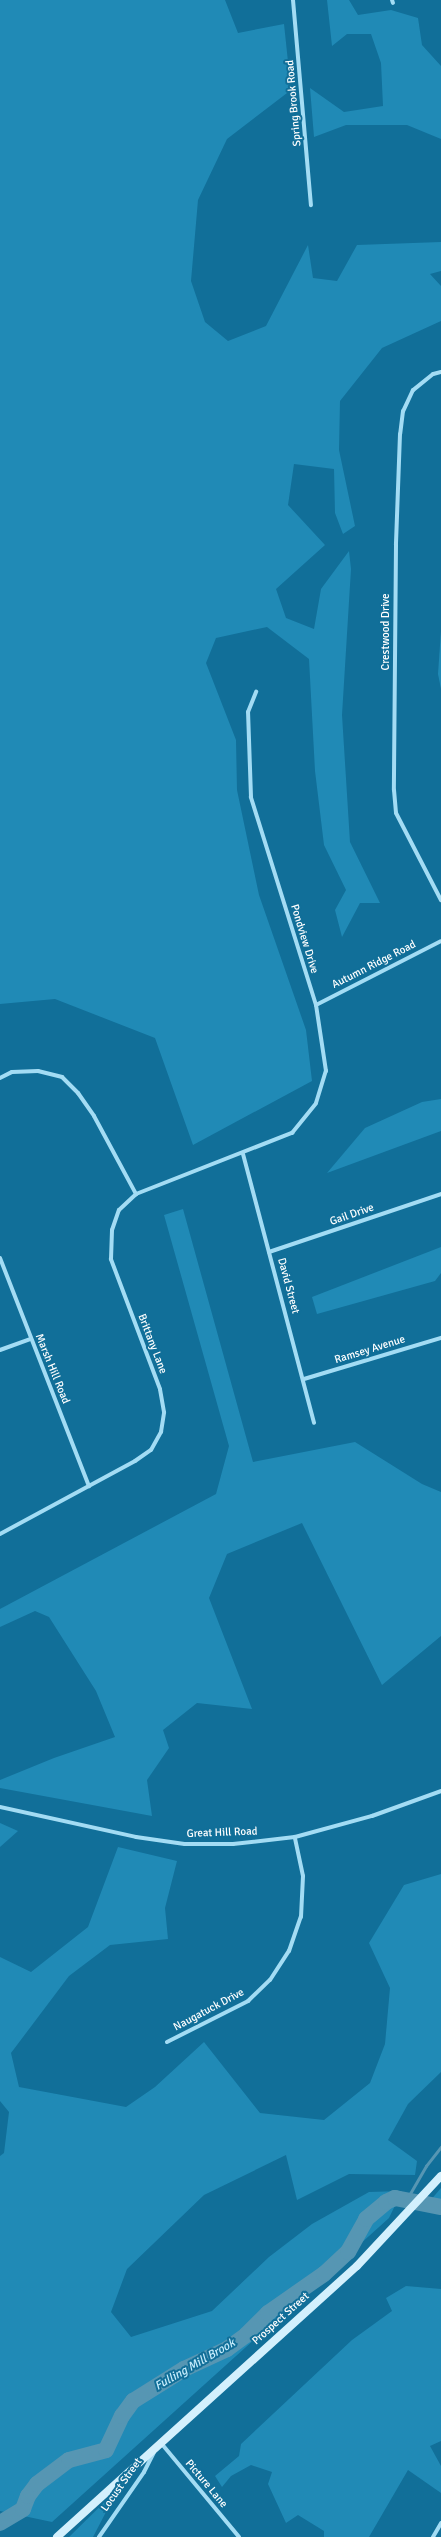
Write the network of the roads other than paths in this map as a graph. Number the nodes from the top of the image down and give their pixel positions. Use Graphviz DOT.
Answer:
graph roads {
  1 [pos="293,0"];
  2 [pos="311,205"];
  3 [pos="441,372"];
  4 [pos="256,692"];
  5 [pos="441,900"];
  6 [pos="441,940"];
  7 [pos="316,1005"];
  8 [pos="0,1078"];
  9 [pos="242,1154"];
  10 [pos="136,1194"];
  11 [pos="441,1194"];
  12 [pos="269,1252"];
  13 [pos="0,1258"];
  14 [pos="441,1338"];
  15 [pos="30,1339"];
  16 [pos="0,1350"];
  17 [pos="304,1379"];
  18 [pos="314,1423"];
  19 [pos="89,1486"];
  20 [pos="0,1534"];
  21 [pos="441,1791"];
  22 [pos="0,1806"];
  23 [pos="295,1837"];
  24 [pos="167,2042"];
  25 [pos="441,2176"];
  26 [pos="160,2442"];
  27 [pos="441,2523"];
  28 [pos="58,2537"];
  29 [pos="99,2537"];
  30 [pos="239,2537"];
  31 [pos="433,2537"];
  1 -- 2 [label="street, Spring Brook Road"];
  3 -- 5 [label="street, Crestwood Drive"];
  4 -- 7 [label="street, Pondview Drive"];
  6 -- 7 [label="street, Autumn Ridge Road"];
  7 -- 9 [label="street, Pondview Drive"];
  8 -- 10 [label="street"];
  9 -- 10 [label="street, Brittany Lane"];
  9 -- 12 [label="street, David Street"];
  10 -- 19 [label="street, Brittany Lane"];
  11 -- 12 [label="street, Gail Drive"];
  12 -- 17 [label="street, David Street"];
  13 -- 15 [label="street, Marsh Hill Road"];
  14 -- 17 [label="street, Ramsey Avenue"];
  15 -- 16 [label="street"];
  15 -- 19 [label="street, Marsh Hill Road"];
  17 -- 18 [label="street, David Street"];
  19 -- 20 [label="street, Brittany Lane"];
  21 -- 23 [label="street, Great Hill Road"];
  22 -- 23 [label="street, Great Hill Road"];
  23 -- 24 [label="street, Naugatuck Drive"];
  25 -- 26 [label="main road, Prospect Street"];
  26 -- 28 [label="main road, Prospect Street"];
  26 -- 29 [label="street, Locust Street"];
  26 -- 30 [label="street, Picture Lane"];
  27 -- 31 [label="street"];
}
